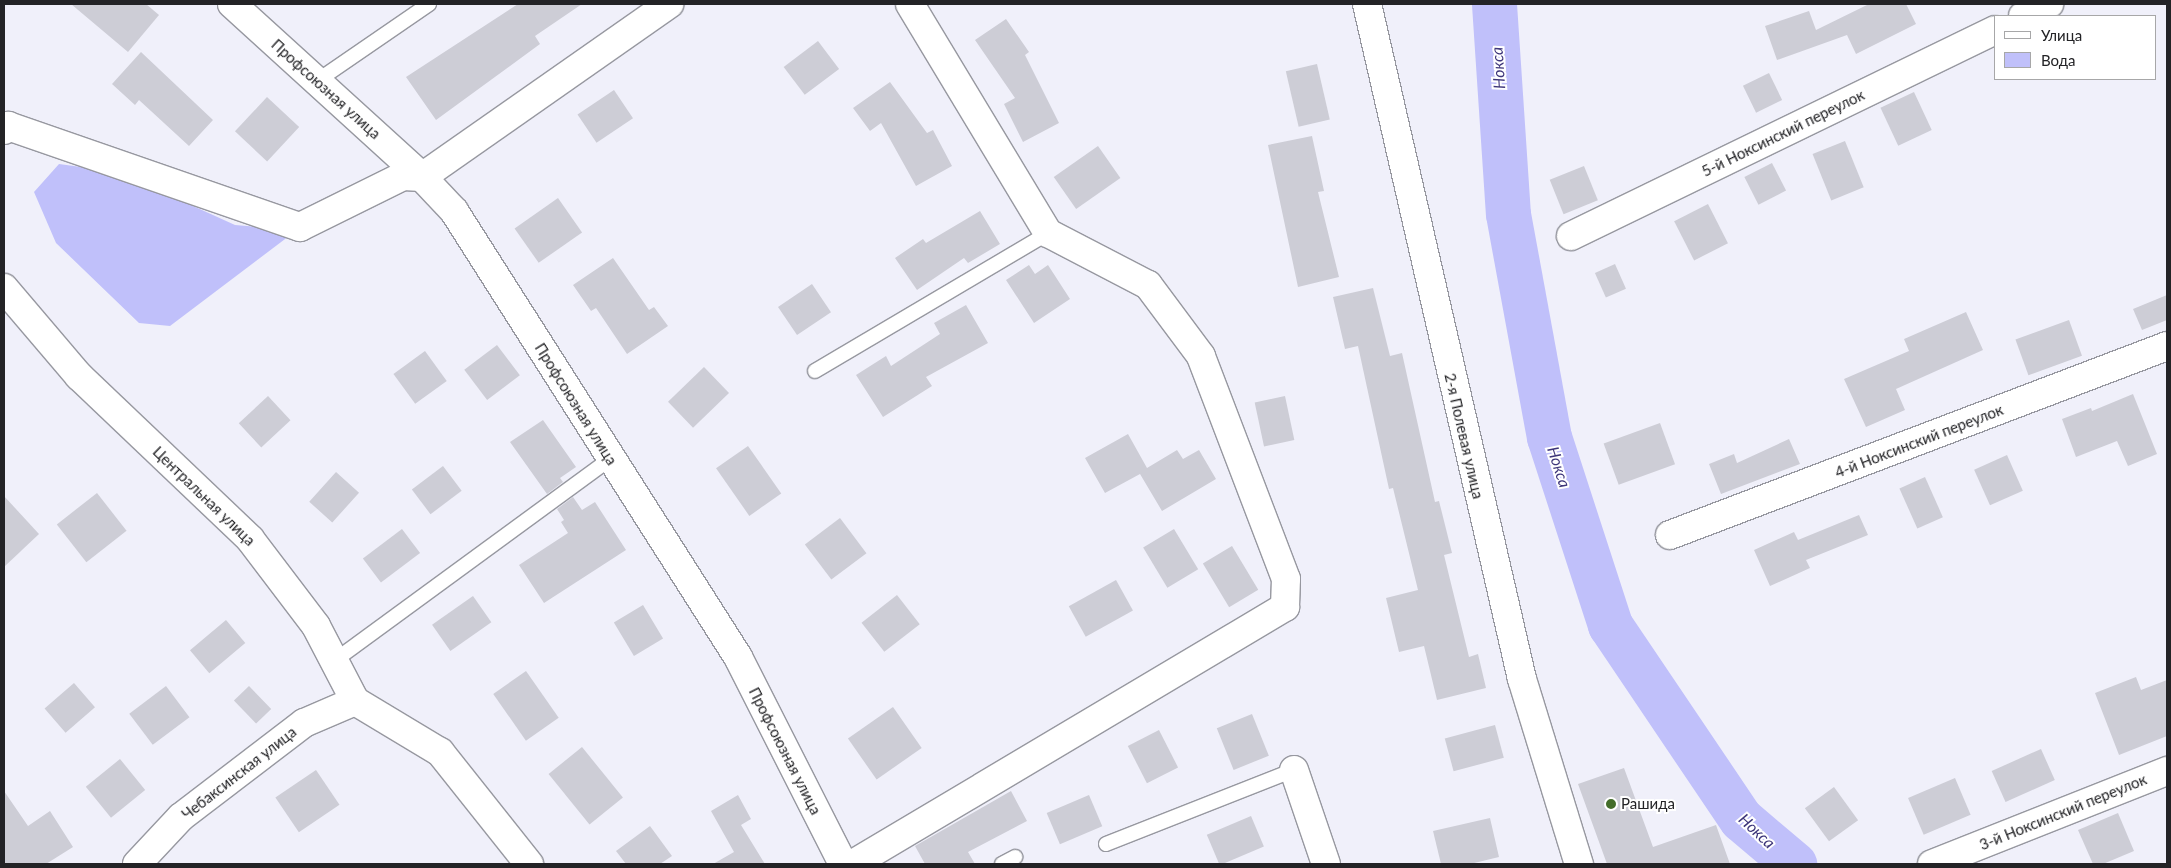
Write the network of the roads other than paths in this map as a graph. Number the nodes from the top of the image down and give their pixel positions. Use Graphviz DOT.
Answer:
graph roads {
  1 [pos="232,4"];
  2 [pos="429,4"];
  3 [pos="669,4"];
  4 [pos="910,4"];
  5 [pos="1367,4"];
  6 [pos="2049,4"];
  7 [pos="2025,15"];
  8 [pos="1994,30"];
  9 [pos="317,81"];
  10 [pos="4,130"];
  11 [pos="422,177"];
  12 [pos="1048,233"];
  13 [pos="1571,236"];
  14 [pos="4,288"];
  15 [pos="2167,346"];
  16 [pos="815,371"];
  17 [pos="610,459"];
  18 [pos="1670,535"];
  19 [pos="334,661"];
  20 [pos="356,701"];
  21 [pos="1294,770"];
  22 [pos="2167,771"];
  23 [pos="1106,844"];
  24 [pos="1015,857"];
  25 [pos="137,864"];
  26 [pos="529,864"];
  27 [pos="842,864"];
  28 [pos="853,864"];
  29 [pos="1002,864"];
  30 [pos="1326,864"];
  31 [pos="1579,864"];
  32 [pos="1932,864"];
  1 -- 9 [label="street, Профсоюзная улица"];
  2 -- 9 [label="lane"];
  3 -- 11 [label="street"];
  4 -- 12 [label="street"];
  5 -- 31 [label="street, 2-я Полевая улица"];
  6 -- 7 [label="street"];
  8 -- 13 [label="street, 5-й Ноксинский переулок"];
  9 -- 11 [label="street, Профсоюзная улица"];
  10 -- 11 [label="street"];
  11 -- 17 [label="street, Профсоюзная улица"];
  12 -- 16 [label="lane"];
  12 -- 28 [label="street"];
  14 -- 19 [label="street, Центральная улица"];
  15 -- 18 [label="street, 4-й Ноксинский переулок"];
  17 -- 19 [label="lane"];
  17 -- 27 [label="street, Профсоюзная улица"];
  19 -- 20 [label="street, Центральная улица"];
  20 -- 25 [label="street, Чебаксинская улица"];
  20 -- 26 [label="street, Центральная улица"];
  21 -- 23 [label="lane"];
  21 -- 30 [label="street"];
  22 -- 32 [label="street, 3-й Ноксинский переулок"];
  24 -- 29 [label="lane"];
}
